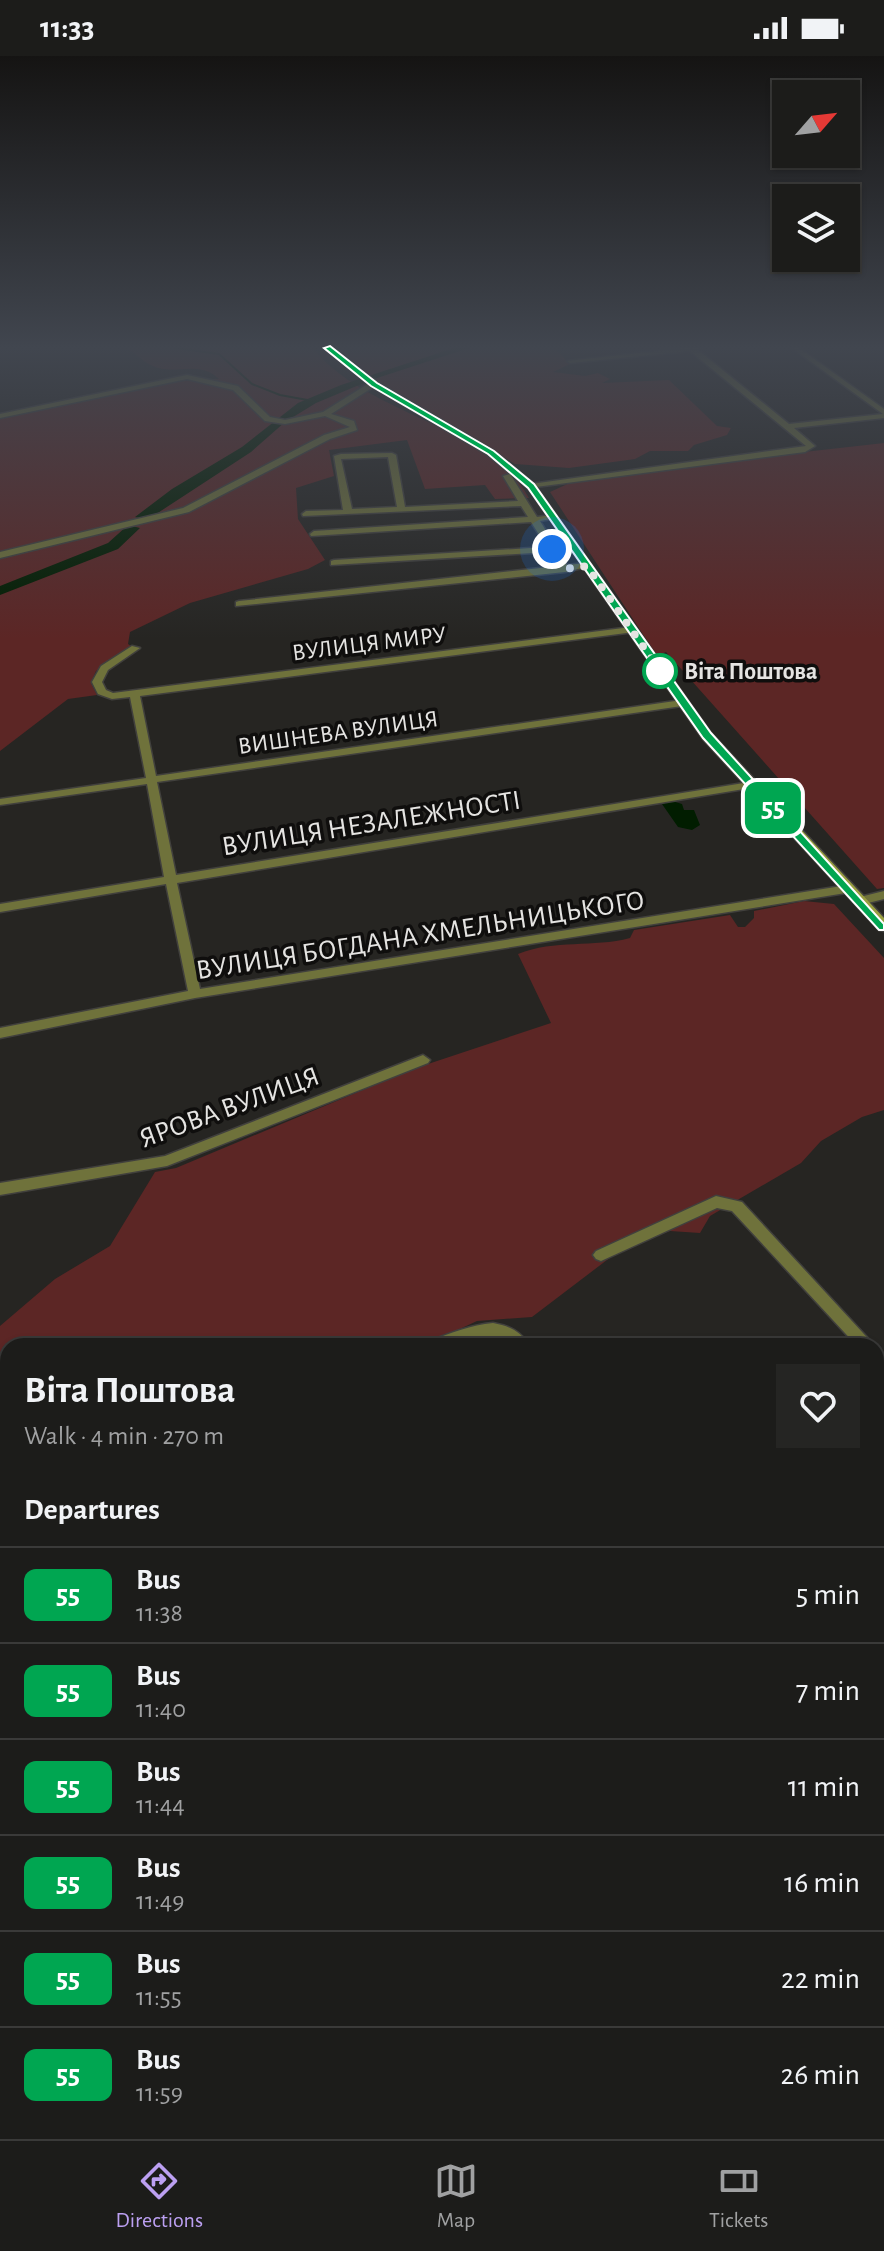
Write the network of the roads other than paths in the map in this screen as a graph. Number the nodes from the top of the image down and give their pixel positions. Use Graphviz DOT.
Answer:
graph roads {
  1 [pos="311,445"];
  2 [pos="478,445"];
  3 [pos="810,445"];
  4 [pos="507,476"];
  5 [pos="531,486"];
  6 [pos="523,503"];
  7 [pos="401,509"];
  8 [pos="348,512"];
  9 [pos="306,514"];
  10 [pos="553,518"];
  11 [pos="534,520"];
  12 [pos="314,534"];
  13 [pos="552,549"];
  14 [pos="0,555"];
  15 [pos="334,563"];
  16 [pos="587,566"];
  17 [pos="565,569"];
  18 [pos="239,604"];
  19 [pos="631,630"];
  20 [pos="135,648"];
  21 [pos="134,693"];
  22 [pos="682,703"];
  23 [pos="153,779"];
  24 [pos="750,785"];
  25 [pos="0,802"];
  26 [pos="168,879"];
  27 [pos="848,889"];
  28 [pos="884,895"];
  29 [pos="860,901"];
  30 [pos="0,908"];
  31 [pos="884,927"];
  32 [pos="195,994"];
  33 [pos="0,1033"];
  34 [pos="423,1060"];
  35 [pos="0,1189"];
  36 [pos="601,1255"];
  37 [pos="456,1338"];
  38 [pos="517,1338"];
  39 [pos="860,1338"];
  1 -- 14 [label="street"];
  2 -- 5 [label="street"];
  3 -- 5 [label="street"];
  4 -- 6 [label="street"];
  5 -- 10 [label="street"];
  6 -- 7 [label="street"];
  6 -- 11 [label="street"];
  7 -- 8 [label="street"];
  7 -- 8 [label="street"];
  8 -- 9 [label="street"];
  10 -- 11 [label="street"];
  10 -- 16 [label="street"];
  11 -- 12 [label="street"];
  11 -- 13 [label="street"];
  13 -- 15 [label="street"];
  13 -- 17 [label="street"];
  16 -- 17 [label="street"];
  16 -- 19 [label="street"];
  17 -- 18 [label="street"];
  19 -- 21 [label="street, ВУЛИЦЯ МИРУ"];
  19 -- 22 [label="street"];
  20 -- 21 [label="street, ВУЛИЦЯ МИРУ"];
  21 -- 23 [label="street"];
  22 -- 23 [label="street, ВИШНЕВА ВУЛИЦЯ"];
  22 -- 24 [label="street"];
  23 -- 25 [label="street, ВИШНЕВА ВУЛИЦЯ"];
  23 -- 26 [label="street"];
  24 -- 26 [label="street, ВУЛИЦЯ НЕЗАЛЕЖНОСТІ"];
  24 -- 27 [label="street"];
  26 -- 30 [label="street, ВУЛИЦЯ НЕЗАЛЕЖНОСТІ"];
  26 -- 32 [label="street"];
  27 -- 29 [label="street"];
  27 -- 32 [label="street, ВУЛИЦЯ БОГДАНА ХМЕЛЬНИЦЬКОГО"];
  28 -- 29 [label="street"];
  29 -- 31 [label="street"];
  32 -- 33 [label="street, ВУЛИЦЯ БОГДАНА ХМЕЛЬНИЦЬКОГО"];
  34 -- 35 [label="street, ЯРОВА ВУЛИЦЯ"];
  36 -- 39 [label="street"];
  37 -- 38 [label="street"];
}
